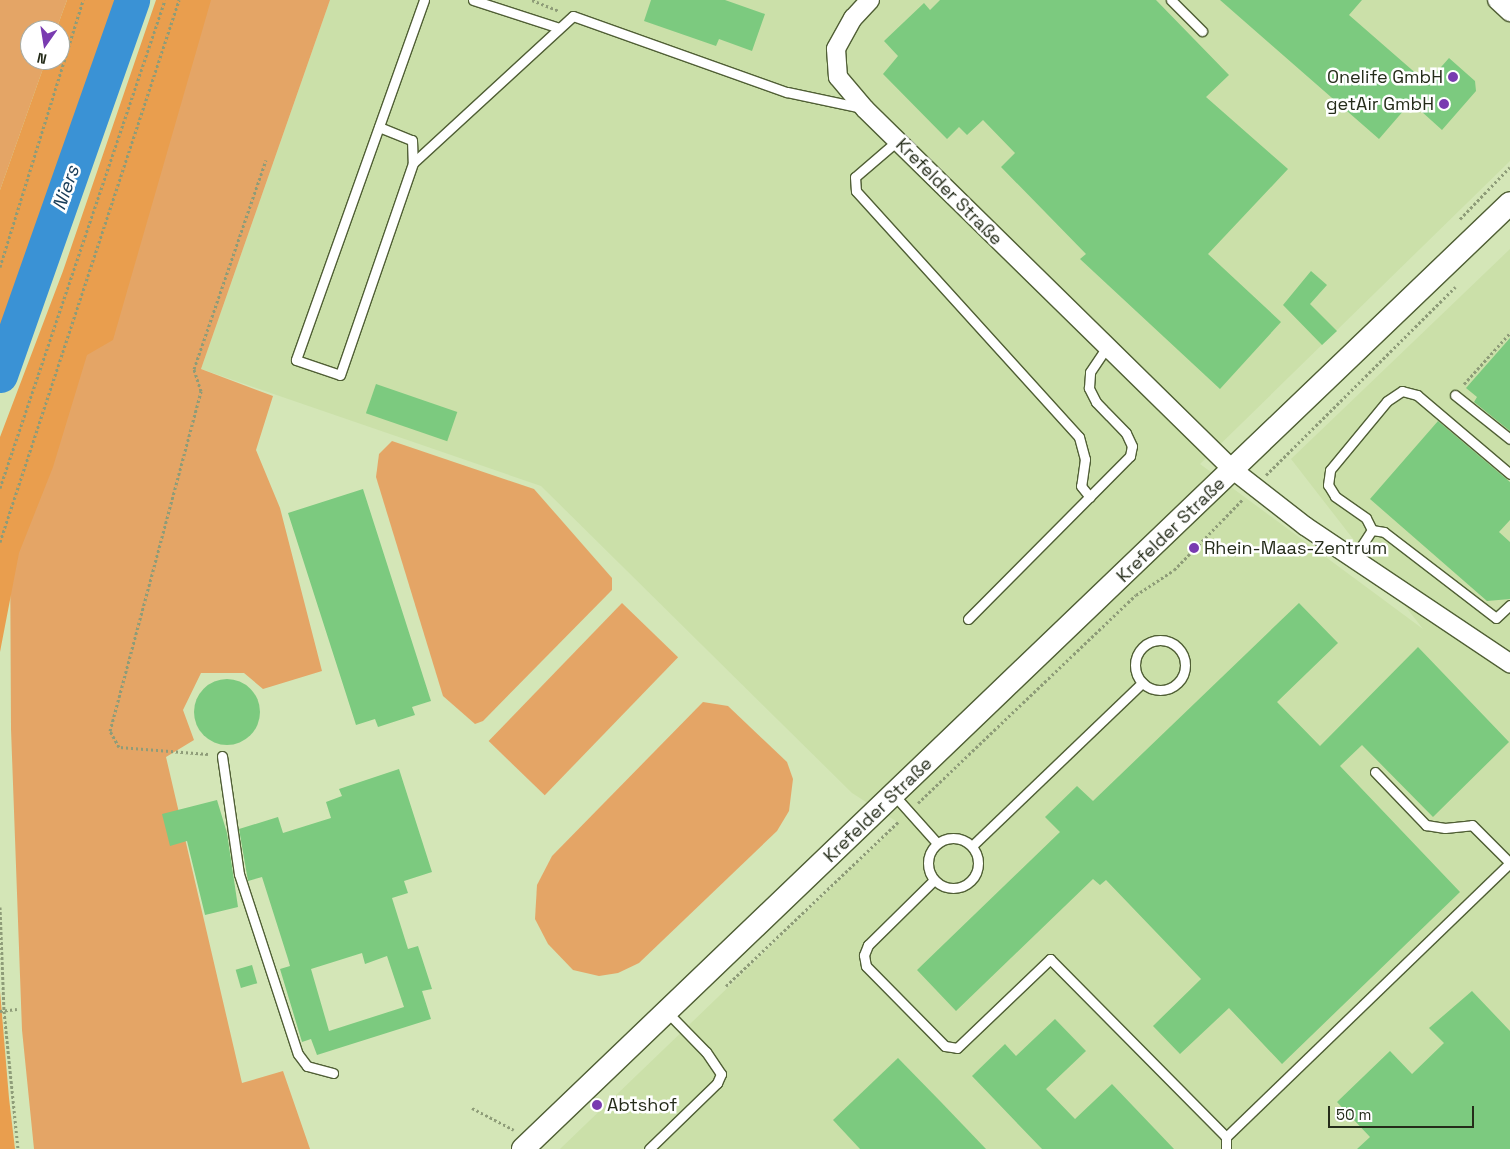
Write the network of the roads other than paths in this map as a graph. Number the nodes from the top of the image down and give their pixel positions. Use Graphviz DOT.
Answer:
graph roads {
  1 [pos="424,0"];
  2 [pos="473,0"];
  3 [pos="870,0"];
  4 [pos="1171,0"];
  5 [pos="1497,0"];
  6 [pos="1510,12"];
  7 [pos="558,28"];
  8 [pos="1202,31"];
  9 [pos="865,109"];
  10 [pos="379,127"];
  11 [pos="897,141"];
  12 [pos="413,163"];
  13 [pos="1510,203"];
  14 [pos="1106,348"];
  15 [pos="1455,394"];
  16 [pos="1510,439"];
  17 [pos="1233,470"];
  18 [pos="1510,474"];
  19 [pos="1090,497"];
  20 [pos="1372,530"];
  21 [pos="1353,559"];
  22 [pos="1510,605"];
  23 [pos="968,619"];
  24 [pos="1510,663"];
  25 [pos="1142,683"];
  26 [pos="222,756"];
  27 [pos="1375,772"];
  28 [pos="894,795"];
  29 [pos="937,843"];
  30 [pos="972,846"];
  31 [pos="1510,863"];
  32 [pos="934,880"];
  33 [pos="666,1012"];
  34 [pos="332,1073"];
  35 [pos="1226,1137"];
  36 [pos="523,1144"];
  37 [pos="649,1149"];
  38 [pos="1226,1149"];
  1 -- 10 [label="lane"];
  2 -- 7 [label="lane"];
  3 -- 9 [label="street, Krefelder Straße"];
  4 -- 8 [label="lane"];
  5 -- 6 [label="street"];
  7 -- 9 [label="lane"];
  7 -- 12 [label="lane"];
  9 -- 11 [label="street, Krefelder Straße"];
  10 -- 12 [label="lane"];
  10 -- 12 [label="lane"];
  11 -- 14 [label="street, Krefelder Straße"];
  11 -- 19 [label="lane"];
  13 -- 17 [label="street, Krefelder Straße"];
  14 -- 17 [label="street, Krefelder Straße"];
  14 -- 19 [label="lane"];
  15 -- 16 [label="lane"];
  17 -- 21 [label="street, Krefelder Straße"];
  17 -- 28 [label="street, Krefelder Straße"];
  18 -- 20 [label="lane"];
  19 -- 23 [label="lane"];
  20 -- 21 [label="lane"];
  20 -- 22 [label="lane"];
  21 -- 24 [label="street, Krefelder Straße"];
  25 -- 25 [label="lane"];
  25 -- 30 [label="lane"];
  26 -- 34 [label="lane"];
  27 -- 31 [label="lane"];
  28 -- 29 [label="lane"];
  28 -- 33 [label="street, Krefelder Straße"];
  29 -- 30 [label="lane"];
  29 -- 32 [label="lane"];
  30 -- 32 [label="lane"];
  31 -- 35 [label="lane"];
  32 -- 35 [label="lane"];
  33 -- 36 [label="street, Krefelder Straße"];
  33 -- 37 [label="lane"];
  35 -- 38 [label="lane"];
}
